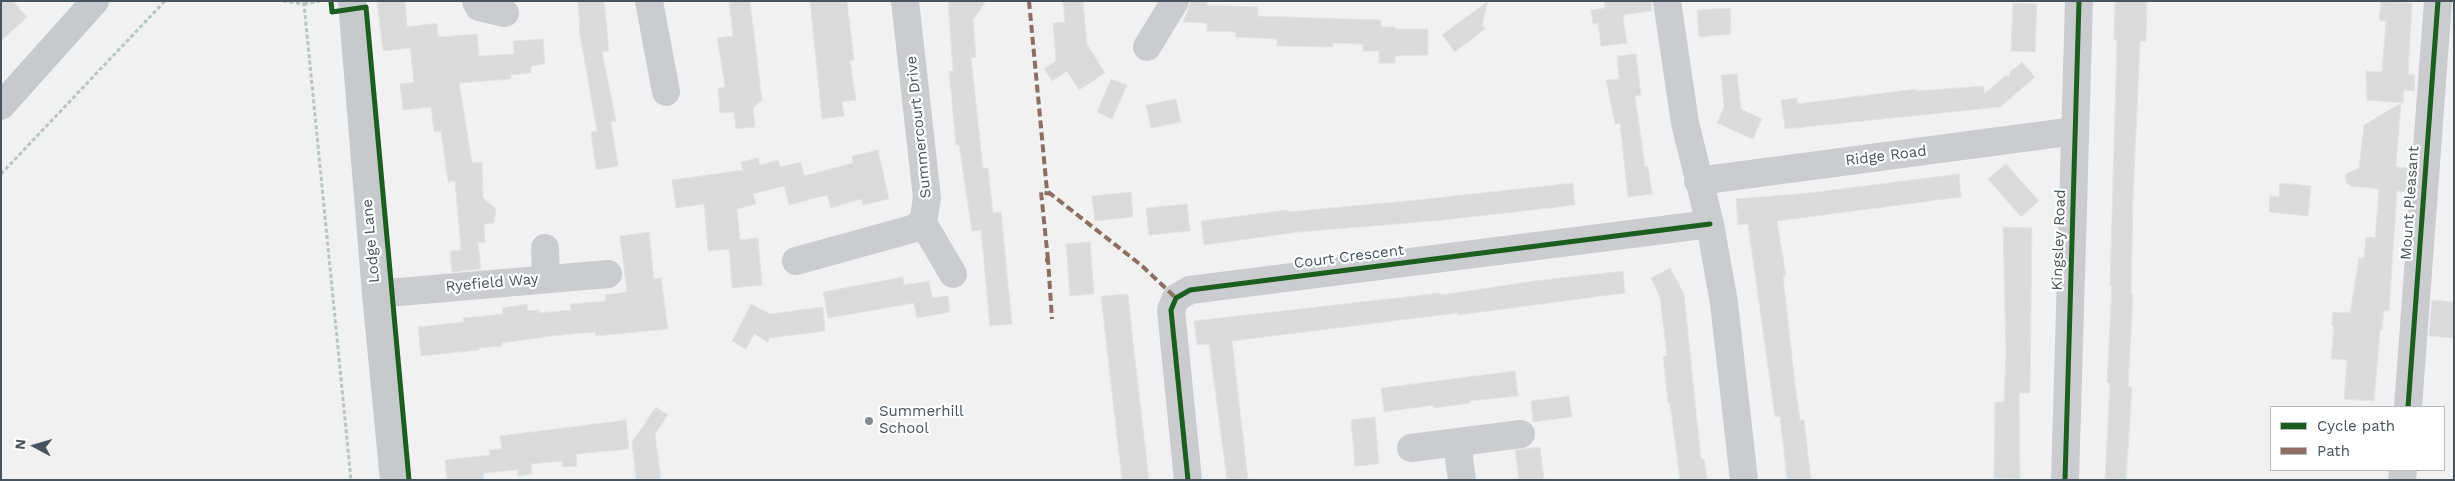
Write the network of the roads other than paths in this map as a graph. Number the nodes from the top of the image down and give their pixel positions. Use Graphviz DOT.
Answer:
graph roads {
  1 [pos="352,1"];
  2 [pos="476,1"];
  3 [pos="649,1"];
  4 [pos="905,1"];
  5 [pos="1174,1"];
  6 [pos="1667,1"];
  7 [pos="2078,1"];
  8 [pos="84,5"];
  9 [pos="505,13"];
  10 [pos="2443,18"];
  11 [pos="1147,47"];
  12 [pos="666,92"];
  13 [pos="1,106"];
  14 [pos="2075,131"];
  15 [pos="1698,181"];
  16 [pos="923,223"];
  17 [pos="1710,224"];
  18 [pos="545,248"];
  19 [pos="796,261"];
  20 [pos="608,274"];
  21 [pos="953,274"];
  22 [pos="546,279"];
  23 [pos="376,294"];
  24 [pos="2408,406"];
  25 [pos="1521,434"];
  26 [pos="1457,443"];
  27 [pos="1411,448"];
  28 [pos="394,480"];
  29 [pos="1188,480"];
  30 [pos="1462,480"];
  31 [pos="1744,480"];
  32 [pos="2065,480"];
  1 -- 23 [label="main road, Lodge Lane"];
  2 -- 9 [label="street"];
  3 -- 12 [label="street"];
  4 -- 16 [label="street, Summercourt Drive"];
  5 -- 11 [label="street"];
  6 -- 15 [label="street"];
  7 -- 14 [label="street, Kingsley Road"];
  8 -- 13 [label="main road"];
  10 -- 24 [label="street, Mount Pleasant"];
  14 -- 15 [label="street, Ridge Road"];
  14 -- 32 [label="street, Kingsley Road"];
  15 -- 17 [label="street"];
  16 -- 19 [label="street"];
  16 -- 21 [label="street"];
  17 -- 29 [label="street, Court Crescent"];
  17 -- 31 [label="street"];
  18 -- 22 [label="street"];
  20 -- 22 [label="street, Ryefield Way"];
  22 -- 23 [label="street, Ryefield Way"];
  23 -- 28 [label="main road, Lodge Lane"];
  25 -- 26 [label="street"];
  26 -- 27 [label="street"];
  26 -- 30 [label="street"];
}
